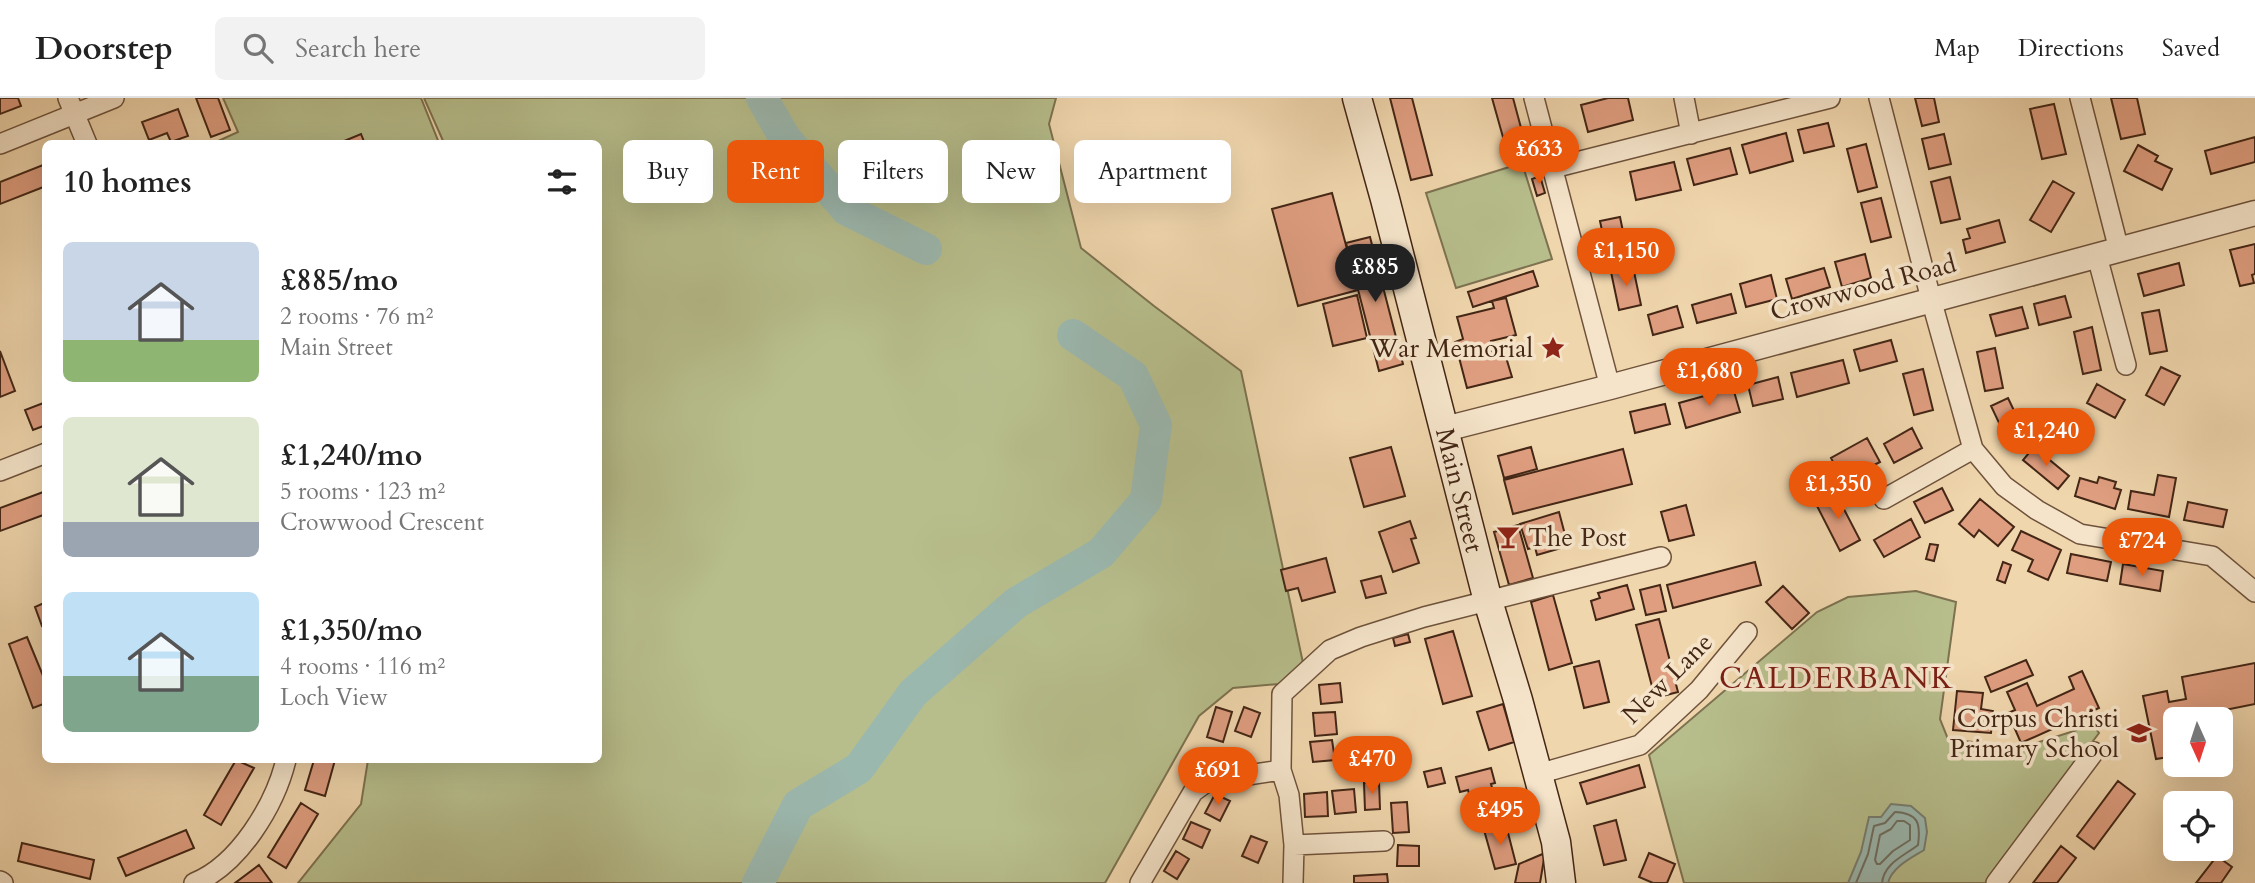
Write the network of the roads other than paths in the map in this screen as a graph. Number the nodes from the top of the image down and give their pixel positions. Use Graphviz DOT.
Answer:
graph roads {
  1 [pos="114,98"];
  2 [pos="1357,98"];
  3 [pos="1534,98"];
  4 [pos="1684,98"];
  5 [pos="1830,98"];
  6 [pos="1879,98"];
  7 [pos="2080,98"];
  8 [pos="72,106"];
  9 [pos="1691,134"];
  10 [pos="85,140"];
  11 [pos="0,144"];
  12 [pos="1553,168"];
  13 [pos="2255,213"];
  14 [pos="2108,253"];
  15 [pos="1931,299"];
  16 [pos="2126,365"];
  17 [pos="1610,387"];
  18 [pos="1445,429"];
  19 [pos="1973,449"];
  20 [pos="42,455"];
  21 [pos="0,471"];
  22 [pos="1884,499"];
  23 [pos="1661,557"];
  24 [pos="2255,592"];
  25 [pos="1488,601"];
  26 [pos="1746,632"];
  27 [pos="2094,752"];
  28 [pos="285,763"];
  29 [pos="1281,770"];
  30 [pos="1538,774"];
  31 [pos="1384,841"];
  32 [pos="1294,845"];
  33 [pos="194,883"];
  34 [pos="1140,883"];
  35 [pos="1293,883"];
  36 [pos="1561,883"];
  37 [pos="1996,883"];
  1 -- 8 [label="street"];
  2 -- 18 [label="main road, Main Street"];
  3 -- 12 [label="street"];
  4 -- 9 [label="street"];
  5 -- 9 [label="street"];
  6 -- 15 [label="street"];
  7 -- 14 [label="street"];
  8 -- 10 [label="street"];
  8 -- 11 [label="street"];
  9 -- 12 [label="street"];
  12 -- 17 [label="street"];
  13 -- 14 [label="street, Crowwood Road"];
  14 -- 15 [label="street, Crowwood Road"];
  14 -- 16 [label="street"];
  15 -- 17 [label="street, Crowwood Road"];
  15 -- 19 [label="street"];
  17 -- 18 [label="street, Crowwood Road"];
  18 -- 25 [label="main road, Main Street"];
  19 -- 22 [label="street"];
  19 -- 24 [label="street"];
  20 -- 21 [label="street"];
  23 -- 25 [label="street"];
  25 -- 29 [label="street"];
  25 -- 30 [label="main road, Main Street"];
  26 -- 30 [label="street, New Lane"];
  27 -- 37 [label="street"];
  28 -- 33 [label="street"];
  29 -- 32 [label="street"];
  29 -- 34 [label="street"];
  30 -- 36 [label="main road, Main Street"];
  31 -- 32 [label="street"];
  32 -- 35 [label="street"];
}
